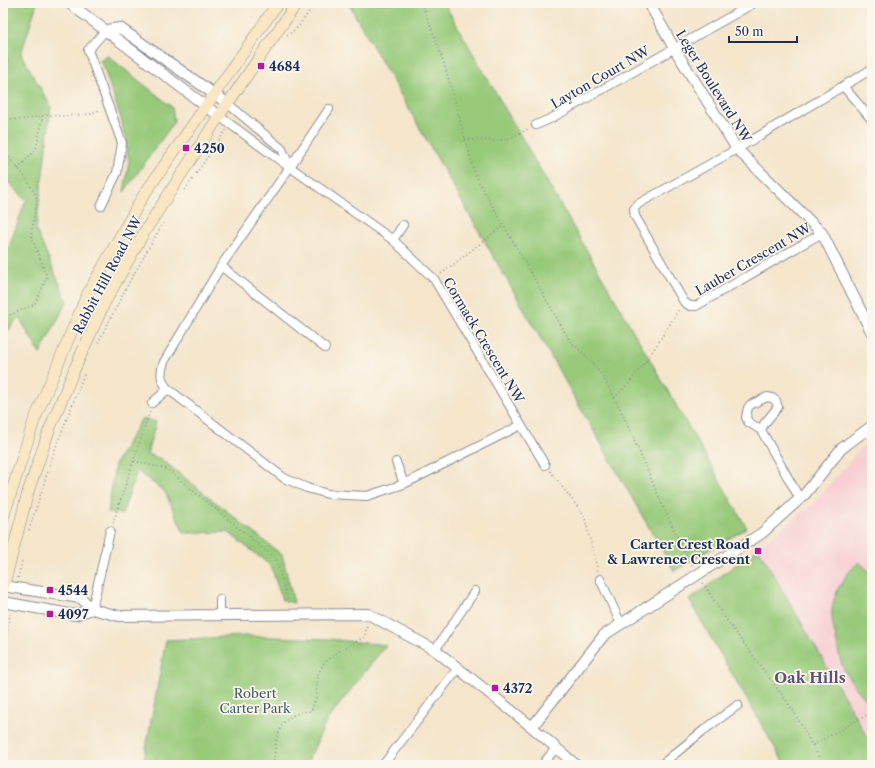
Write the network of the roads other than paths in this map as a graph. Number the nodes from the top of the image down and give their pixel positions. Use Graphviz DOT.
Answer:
graph roads {
  1 [pos="70,3"];
  2 [pos="278,3"];
  3 [pos="296,3"];
  4 [pos="648,3"];
  5 [pos="754,3"];
  6 [pos="106,30"];
  7 [pos="674,48"];
  8 [pos="872,70"];
  9 [pos="843,86"];
  10 [pos="214,94"];
  11 [pos="227,103"];
  12 [pos="206,106"];
  13 [pos="329,109"];
  14 [pos="219,116"];
  15 [pos="872,120"];
  16 [pos="536,125"];
  17 [pos="737,148"];
  18 [pos="290,167"];
  19 [pos="101,206"];
  20 [pos="403,225"];
  21 [pos="822,233"];
  22 [pos="393,240"];
  23 [pos="221,266"];
  24 [pos="872,333"];
  25 [pos="325,348"];
  26 [pos="168,389"];
  27 [pos="152,403"];
  28 [pos="521,425"];
  29 [pos="872,426"];
  30 [pos="761,430"];
  31 [pos="861,433"];
  32 [pos="872,437"];
  33 [pos="396,462"];
  34 [pos="545,465"];
  35 [pos="404,484"];
  36 [pos="800,498"];
  37 [pos="3,518"];
  38 [pos="110,531"];
  39 [pos="600,579"];
  40 [pos="3,587"];
  41 [pos="475,591"];
  42 [pos="220,599"];
  43 [pos="8,602"];
  44 [pos="92,609"];
  45 [pos="220,615"];
  46 [pos="621,624"];
  47 [pos="435,650"];
  48 [pos="458,668"];
  49 [pos="738,705"];
  50 [pos="532,727"];
  51 [pos="556,748"];
  52 [pos="572,764"];
  53 [pos="383,765"];
  54 [pos="542,765"];
  55 [pos="662,765"];
  1 -- 6 [label="street"];
  2 -- 10 [label="main road, Rabbit Hill Road NW"];
  3 -- 11 [label="main road, Rabbit Hill Road NW"];
  4 -- 7 [label="street, Leger Boulevard NW"];
  5 -- 7 [label="street, Layton Court NW"];
  6 -- 10 [label="street"];
  6 -- 12 [label="street"];
  6 -- 19 [label="street"];
  7 -- 16 [label="street, Layton Court NW"];
  7 -- 17 [label="street, Leger Boulevard NW"];
  8 -- 9 [label="street"];
  9 -- 15 [label="street"];
  9 -- 17 [label="street"];
  10 -- 11 [label="street"];
  10 -- 12 [label="main road, Rabbit Hill Road NW"];
  11 -- 14 [label="main road, Rabbit Hill Road NW"];
  11 -- 18 [label="street"];
  12 -- 14 [label="street"];
  12 -- 37 [label="main road, Rabbit Hill Road NW"];
  13 -- 18 [label="street"];
  14 -- 18 [label="street, Cormack Crescent NW"];
  14 -- 40 [label="main road, Rabbit Hill Road NW"];
  17 -- 21 [label="street, Leger Boulevard NW"];
  17 -- 21 [label="street, Lauber Crescent NW"];
  18 -- 22 [label="street, Cormack Crescent NW"];
  18 -- 23 [label="street"];
  20 -- 22 [label="street"];
  21 -- 24 [label="street, Leger Boulevard NW"];
  22 -- 28 [label="street, Cormack Crescent NW"];
  23 -- 25 [label="street"];
  23 -- 26 [label="street"];
  26 -- 27 [label="street"];
  26 -- 35 [label="street"];
  28 -- 34 [label="street, Cormack Crescent NW"];
  28 -- 35 [label="street"];
  29 -- 31 [label="street"];
  30 -- 36 [label="street"];
  31 -- 32 [label="lane"];
  31 -- 36 [label="street"];
  33 -- 35 [label="street"];
  36 -- 46 [label="street"];
  38 -- 44 [label="street"];
  39 -- 46 [label="street"];
  40 -- 44 [label="street"];
  41 -- 47 [label="street"];
  42 -- 45 [label="street"];
  43 -- 44 [label="street"];
  44 -- 45 [label="street"];
  45 -- 47 [label="street"];
  46 -- 50 [label="street"];
  47 -- 48 [label="street"];
  48 -- 50 [label="street"];
  48 -- 53 [label="street"];
  49 -- 55 [label="street"];
  50 -- 51 [label="street"];
  51 -- 52 [label="street"];
  51 -- 54 [label="street"];
}
